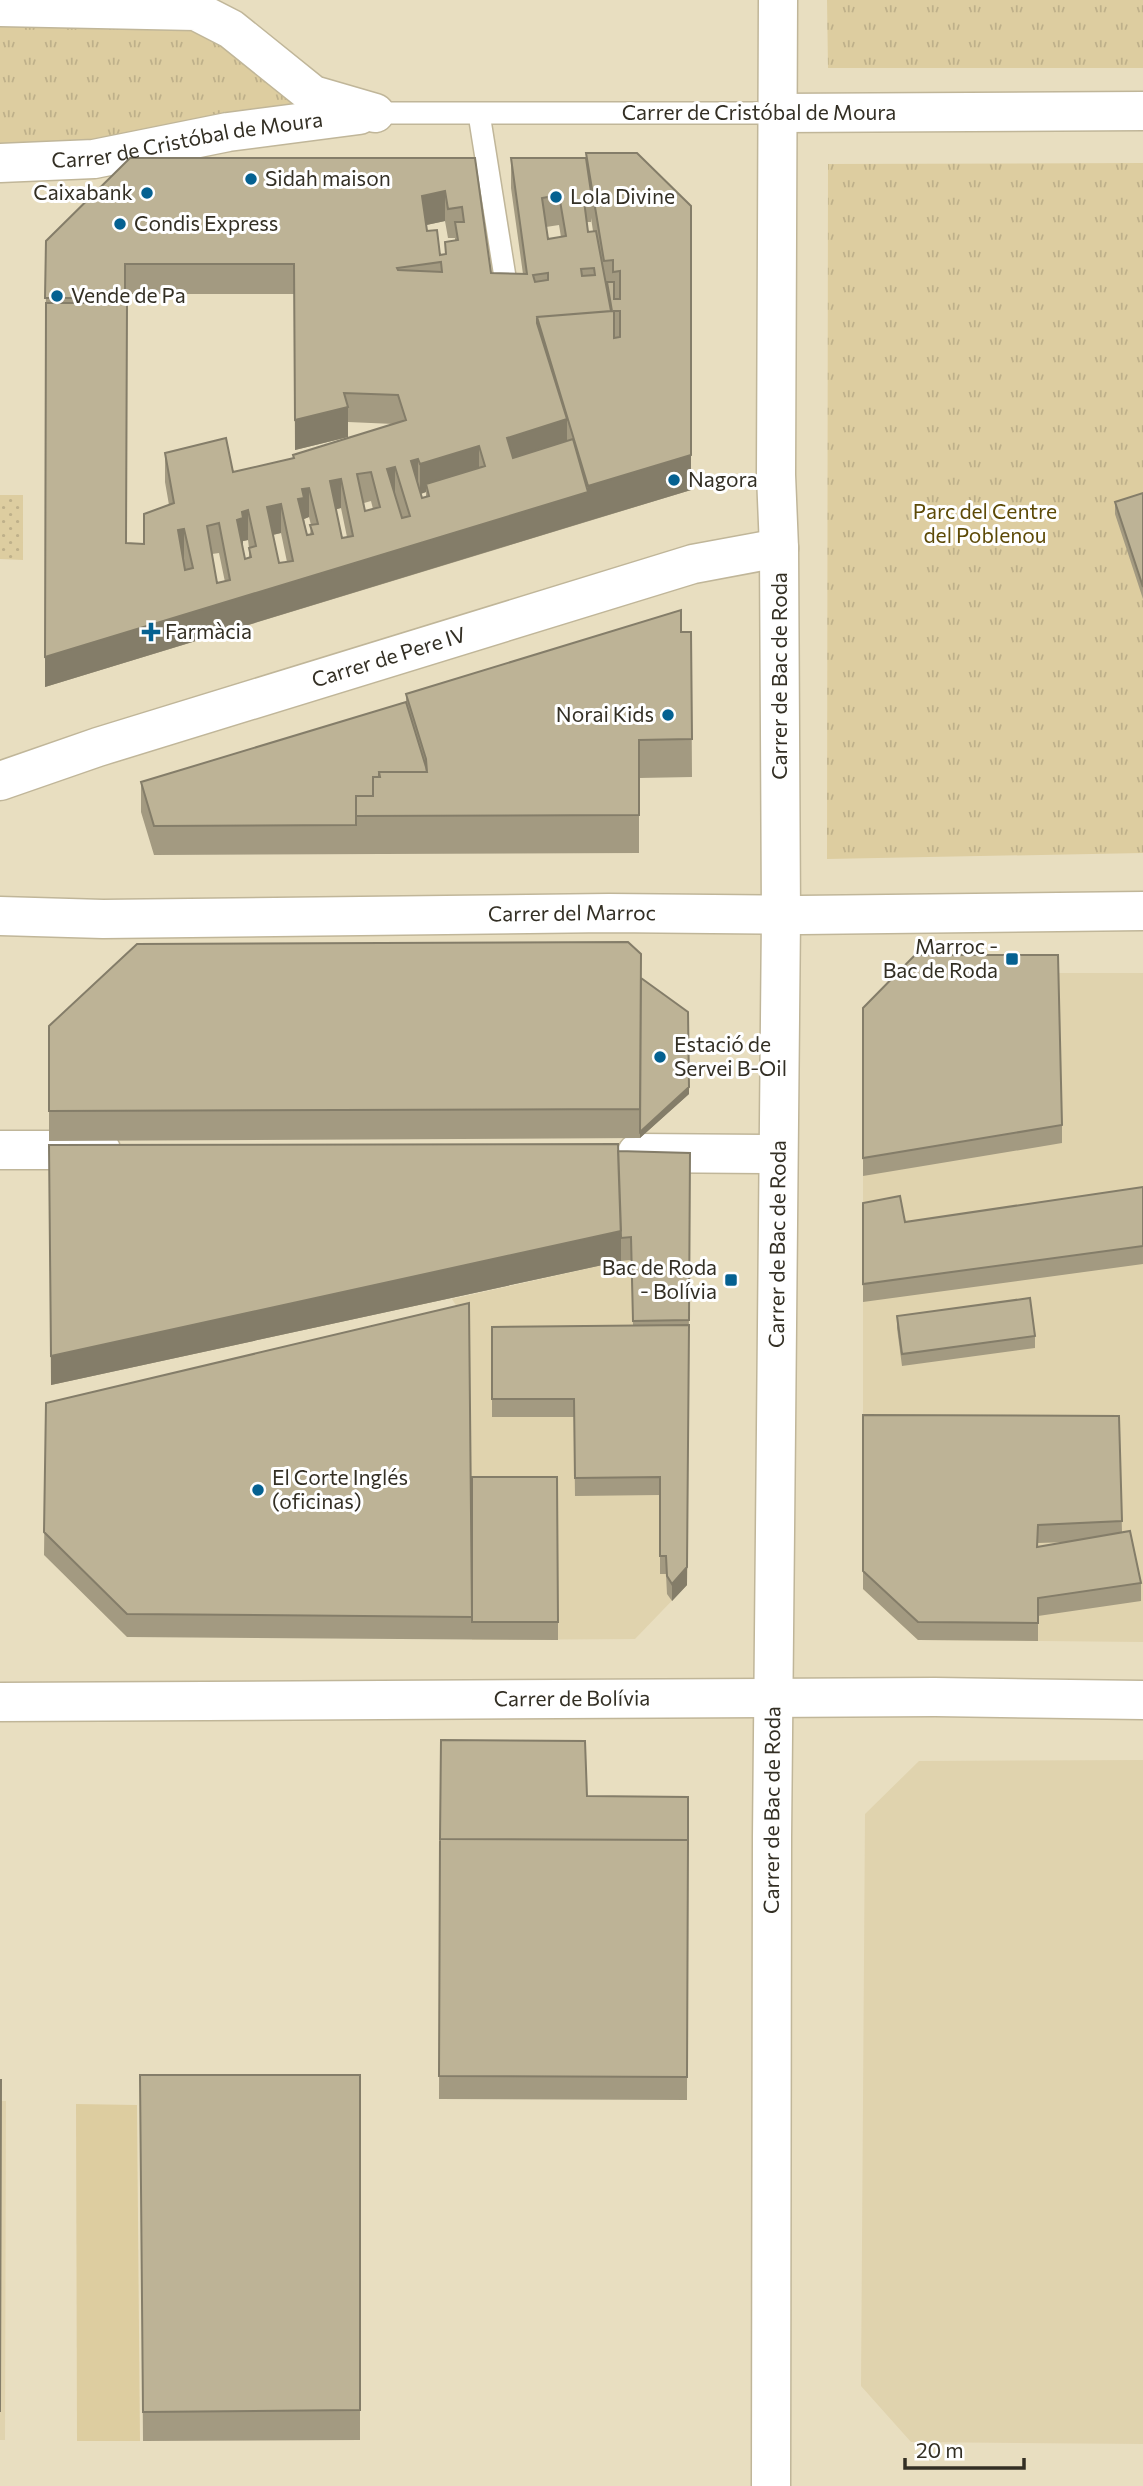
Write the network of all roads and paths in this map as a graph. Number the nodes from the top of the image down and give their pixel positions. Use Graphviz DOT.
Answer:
graph roads {
  1 [pos="778,0"];
  2 [pos="0,7"];
  3 [pos="1143,111"];
  4 [pos="375,113"];
  5 [pos="779,113"];
  6 [pos="479,114"];
  7 [pos="0,163"];
  8 [pos="509,304"];
  9 [pos="779,548"];
  10 [pos="0,781"];
  11 [pos="1143,911"];
  12 [pos="0,916"];
  13 [pos="781,916"];
  14 [pos="0,1150"];
  15 [pos="133,1151"];
  16 [pos="604,1153"];
  17 [pos="778,1154"];
  18 [pos="775,1698"];
  19 [pos="1143,1700"];
  20 [pos="0,1702"];
  21 [pos="771,2486"];
  1 -- 5 [label="street, Carrer de Bac de Roda"];
  2 -- 4 [label="street, Carrer de Cristóbal de Moura"];
  3 -- 5 [label="street, Carrer de Cristóbal de Moura"];
  4 -- 6 [label="lane, Carrer de Cristóbal de Moura"];
  4 -- 7 [label="street, Carrer de Cristóbal de Moura"];
  5 -- 6 [label="lane, Carrer de Cristóbal de Moura"];
  5 -- 9 [label="street, Carrer de Bac de Roda"];
  6 -- 8 [label="lane"];
  9 -- 10 [label="street, Carrer de Pere IV"];
  9 -- 13 [label="street, Carrer de Bac de Roda"];
  11 -- 13 [label="street, Carrer del Marroc"];
  12 -- 13 [label="street, Carrer del Marroc"];
  13 -- 17 [label="street, Carrer de Bac de Roda"];
  14 -- 15 [label="street"];
  16 -- 17 [label="street"];
  17 -- 18 [label="street, Carrer de Bac de Roda"];
  18 -- 19 [label="street, Carrer de Bolívia"];
  18 -- 20 [label="street, Carrer de Bolívia"];
  18 -- 21 [label="street, Carrer de Bac de Roda"];
}
